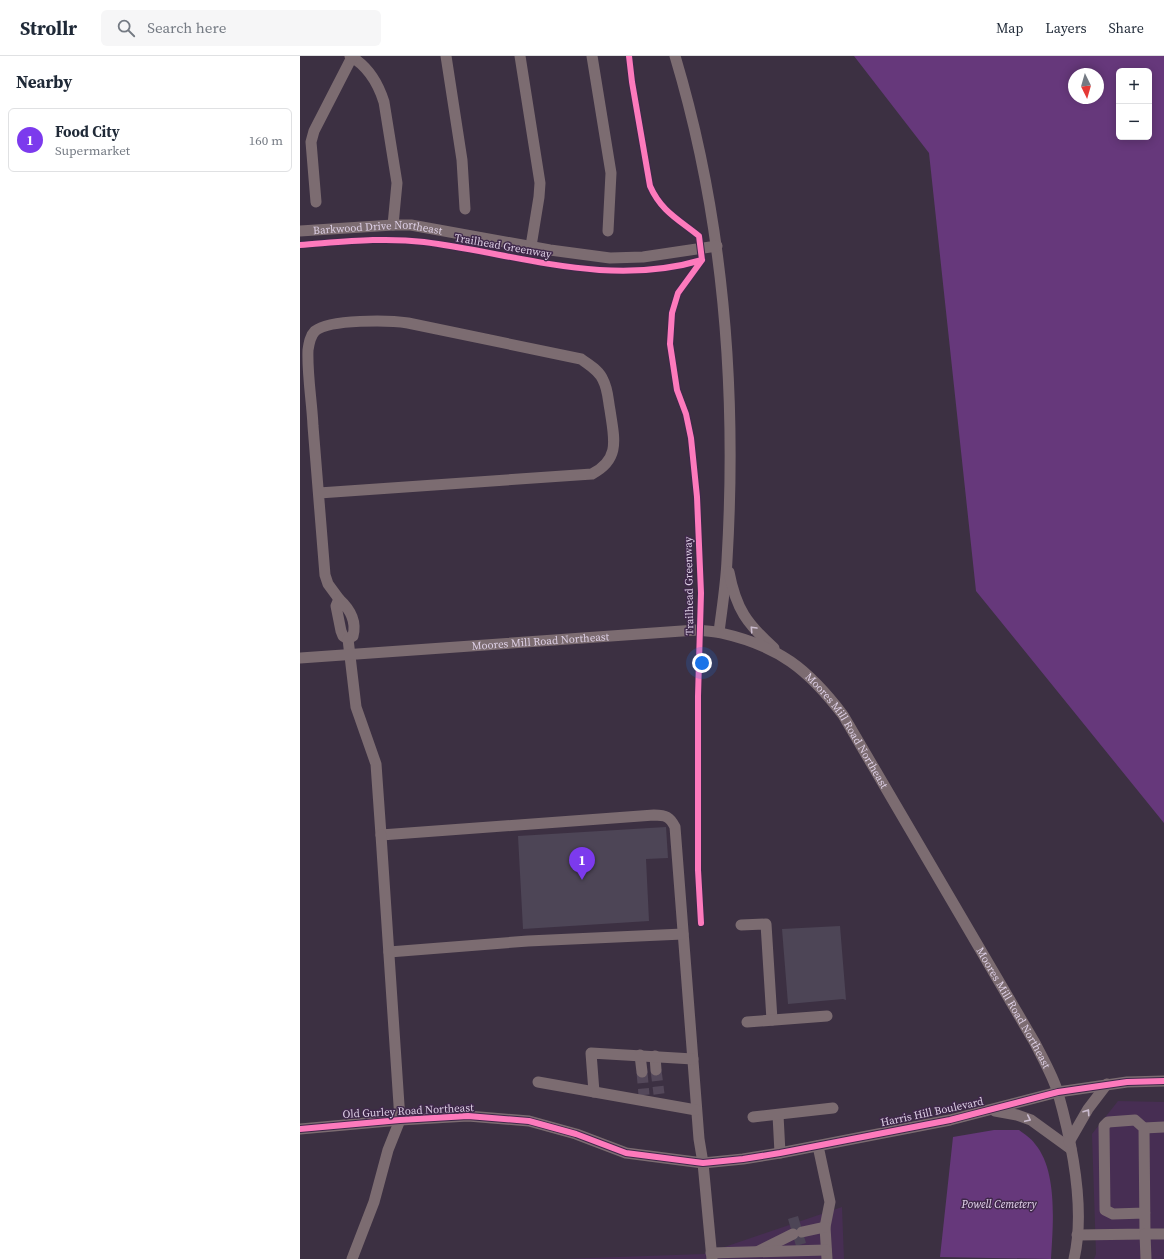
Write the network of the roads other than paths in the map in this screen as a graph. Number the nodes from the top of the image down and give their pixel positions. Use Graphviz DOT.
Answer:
graph roads {
  1 [pos="446,56"];
  2 [pos="520,56"];
  3 [pos="592,56"];
  4 [pos="675,56"];
  5 [pos="351,57"];
  6 [pos="316,202"];
  7 [pos="465,209"];
  8 [pos="393,225"];
  9 [pos="300,231"];
  10 [pos="608,231"];
  11 [pos="531,246"];
  12 [pos="717,246"];
  13 [pos="319,493"];
  14 [pos="727,561"];
  15 [pos="719,632"];
  16 [pos="349,654"];
  17 [pos="782,655"];
  18 [pos="300,658"];
  19 [pos="381,834"];
  20 [pos="741,925"];
  21 [pos="683,934"];
  22 [pos="389,952"];
  23 [pos="827,1016"];
  24 [pos="772,1020"];
  25 [pos="747,1022"];
  26 [pos="640,1055"];
  27 [pos="655,1056"];
  28 [pos="693,1059"];
  29 [pos="656,1070"];
  30 [pos="642,1072"];
  31 [pos="1164,1081"];
  32 [pos="538,1082"];
  33 [pos="1107,1084"];
  34 [pos="594,1092"];
  35 [pos="1058,1092"];
  36 [pos="833,1108"];
  37 [pos="696,1110"];
  38 [pos="990,1110"];
  39 [pos="778,1115"];
  40 [pos="752,1117"];
  41 [pos="400,1120"];
  42 [pos="1164,1127"];
  43 [pos="1144,1128"];
  44 [pos="300,1129"];
  45 [pos="818,1146"];
  46 [pos="1070,1146"];
  47 [pos="780,1153"];
  48 [pos="703,1163"];
  49 [pos="1145,1213"];
  50 [pos="825,1227"];
  51 [pos="1145,1234"];
  52 [pos="1164,1234"];
  53 [pos="1077,1235"];
  54 [pos="826,1255"];
  55 [pos="712,1256"];
  56 [pos="756,1256"];
  57 [pos="352,1259"];
  58 [pos="1074,1259"];
  59 [pos="1146,1259"];
  1 -- 7 [label="street"];
  2 -- 11 [label="street"];
  3 -- 10 [label="street"];
  4 -- 12 [label="street"];
  5 -- 6 [label="street"];
  5 -- 8 [label="street"];
  8 -- 9 [label="street, Barkwood Drive Northeast"];
  8 -- 11 [label="street, Barkwood Drive Northeast"];
  11 -- 12 [label="street, Barkwood Drive Northeast"];
  12 -- 14 [label="street"];
  13 -- 13 [label="street"];
  13 -- 16 [label="street"];
  14 -- 15 [label="street"];
  17 -- 14 [label="street, one-way"];
  15 -- 16 [label="street, Moores Mill Road Northeast"];
  15 -- 17 [label="street, Moores Mill Road Northeast"];
  16 -- 18 [label="street, Moores Mill Road Northeast"];
  16 -- 19 [label="street"];
  17 -- 35 [label="street, Moores Mill Road Northeast"];
  19 -- 21 [label="street"];
  19 -- 22 [label="street"];
  20 -- 24 [label="street"];
  21 -- 22 [label="street"];
  21 -- 28 [label="street"];
  22 -- 41 [label="street"];
  23 -- 24 [label="street"];
  24 -- 25 [label="street"];
  26 -- 27 [label="street"];
  26 -- 30 [label="street"];
  26 -- 34 [label="street"];
  27 -- 28 [label="street"];
  27 -- 29 [label="street"];
  28 -- 37 [label="street"];
  31 -- 33 [label="street, Harris Hill Boulevard"];
  32 -- 34 [label="street"];
  33 -- 35 [label="street, Harris Hill Boulevard"];
  46 -- 33 [label="street, one-way"];
  34 -- 37 [label="street"];
  35 -- 38 [label="street, Harris Hill Boulevard"];
  35 -- 46 [label="street, Moores Mill Road Northeast"];
  36 -- 39 [label="street"];
  37 -- 48 [label="street"];
  38 -- 45 [label="street, Harris Hill Boulevard"];
  38 -- 46 [label="street, one-way"];
  39 -- 40 [label="street"];
  39 -- 47 [label="street"];
  41 -- 44 [label="street, Old Gurley Road Northeast"];
  41 -- 48 [label="street, Old Gurley Road Northeast"];
  41 -- 57 [label="street"];
  42 -- 43 [label="street"];
  43 -- 49 [label="street"];
  43 -- 49 [label="street"];
  45 -- 47 [label="street, Harris Hill Boulevard"];
  45 -- 50 [label="street"];
  46 -- 53 [label="street, Moores Mill Road Northeast"];
  47 -- 48 [label="street, Harris Hill Boulevard"];
  48 -- 55 [label="street"];
  49 -- 51 [label="street"];
  50 -- 54 [label="street"];
  50 -- 56 [label="street"];
  51 -- 52 [label="street"];
  51 -- 53 [label="street"];
  51 -- 59 [label="street"];
  53 -- 58 [label="street, Moores Mill Road Northeast"];
  54 -- 56 [label="street"];
  55 -- 56 [label="street"];
}
